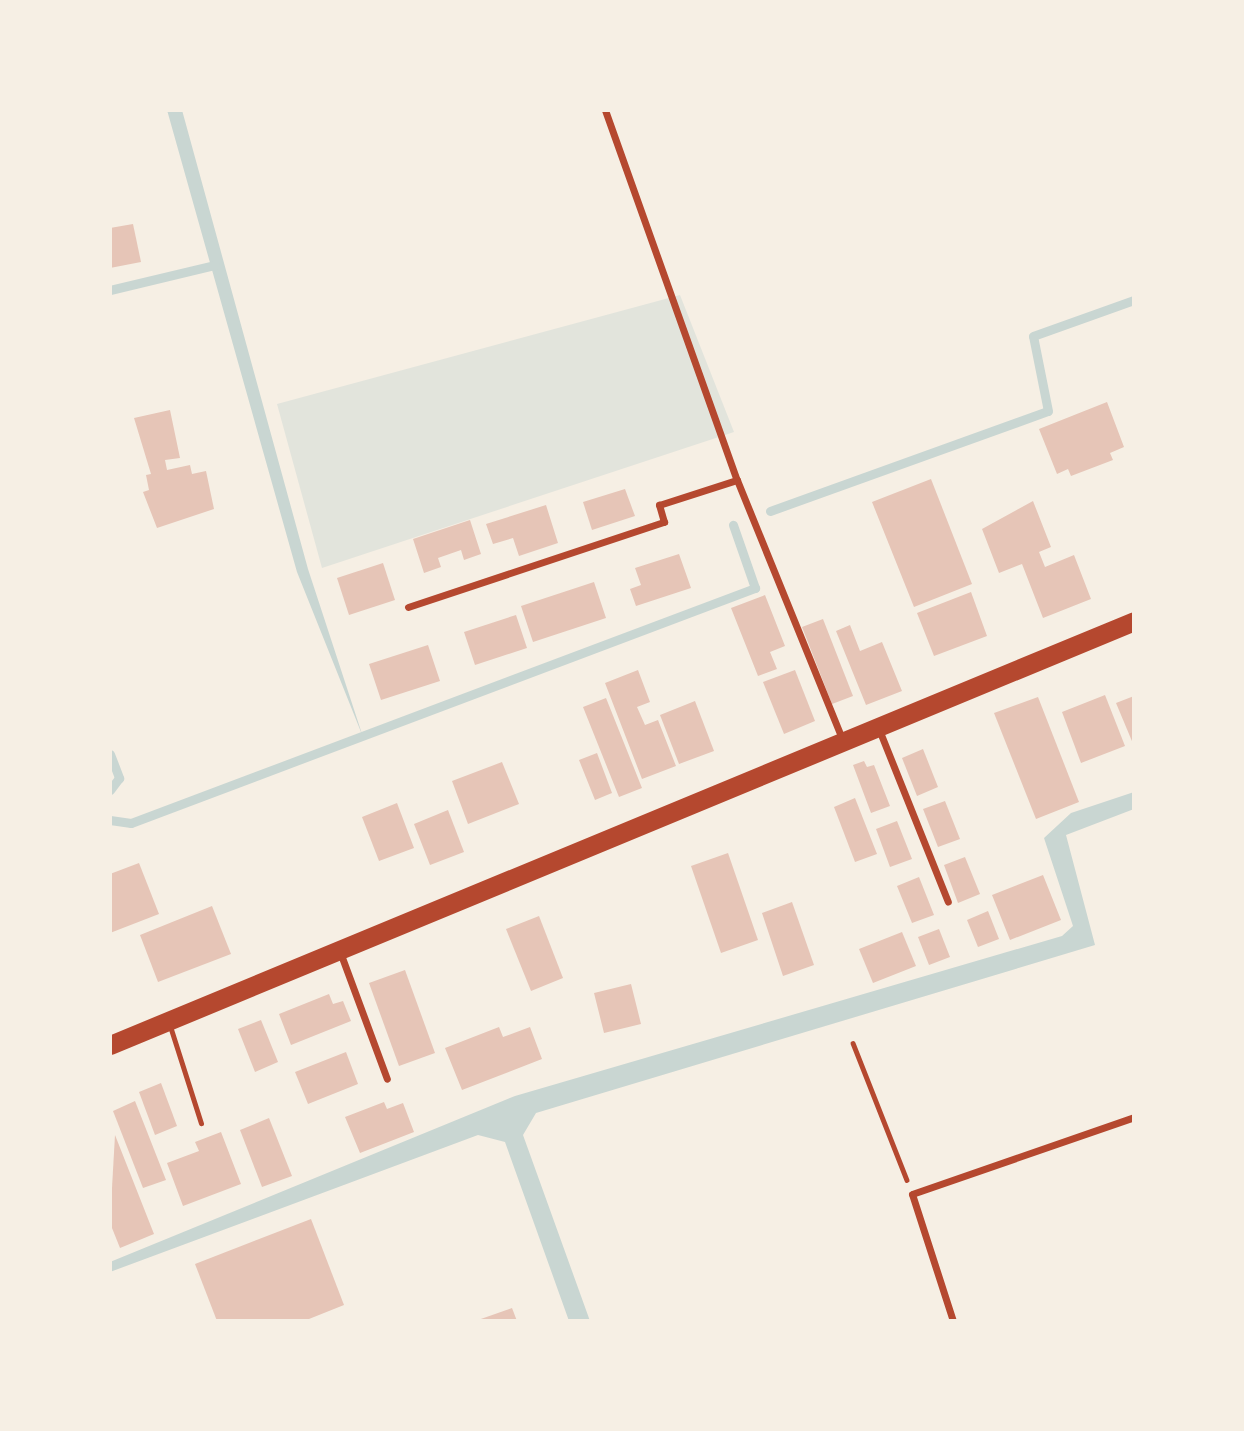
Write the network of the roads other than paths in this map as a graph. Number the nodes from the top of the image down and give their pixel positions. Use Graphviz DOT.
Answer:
graph roads {
  1 [pos="605,110"];
  2 [pos="737,480"];
  3 [pos="408,607"];
  4 [pos="1134,621"];
  5 [pos="877,725"];
  6 [pos="842,740"];
  7 [pos="948,902"];
  8 [pos="340,950"];
  9 [pos="169,1022"];
  10 [pos="110,1045"];
  11 [pos="387,1079"];
  12 [pos="1134,1117"];
  13 [pos="201,1123"];
  14 [pos="953,1321"];
  1 -- 2 [label="street"];
  2 -- 3 [label="street"];
  2 -- 6 [label="street"];
  4 -- 5 [label="highway"];
  5 -- 6 [label="highway"];
  5 -- 7 [label="street"];
  6 -- 8 [label="highway"];
  8 -- 9 [label="highway"];
  8 -- 11 [label="street"];
  9 -- 10 [label="highway"];
  9 -- 13 [label="lane"];
  12 -- 14 [label="street"];
}
